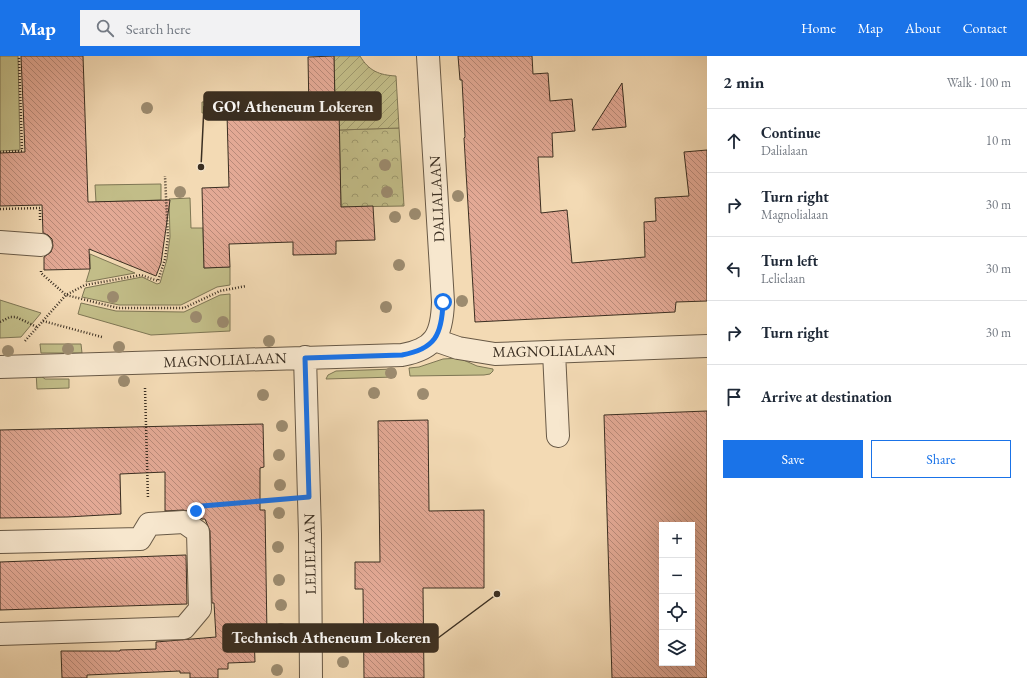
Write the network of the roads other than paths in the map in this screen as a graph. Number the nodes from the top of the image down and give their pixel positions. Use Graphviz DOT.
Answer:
graph roads {
  1 [pos="428,56"];
  2 [pos="0,242"];
  3 [pos="41,245"];
  4 [pos="435,340"];
  5 [pos="707,346"];
  6 [pos="554,352"];
  7 [pos="305,358"];
  8 [pos="0,367"];
  9 [pos="558,436"];
  10 [pos="0,542"];
  11 [pos="0,634"];
  12 [pos="311,678"];
  1 -- 4 [label="street, DALIALAAN"];
  2 -- 3 [label="street"];
  4 -- 6 [label="street, MAGNOLIALAAN"];
  4 -- 7 [label="street, MAGNOLIALAAN"];
  5 -- 6 [label="street, MAGNOLIALAAN"];
  6 -- 9 [label="street"];
  7 -- 8 [label="street, MAGNOLIALAAN"];
  7 -- 12 [label="street, LELIELAAN"];
  10 -- 11 [label="street"];
}
